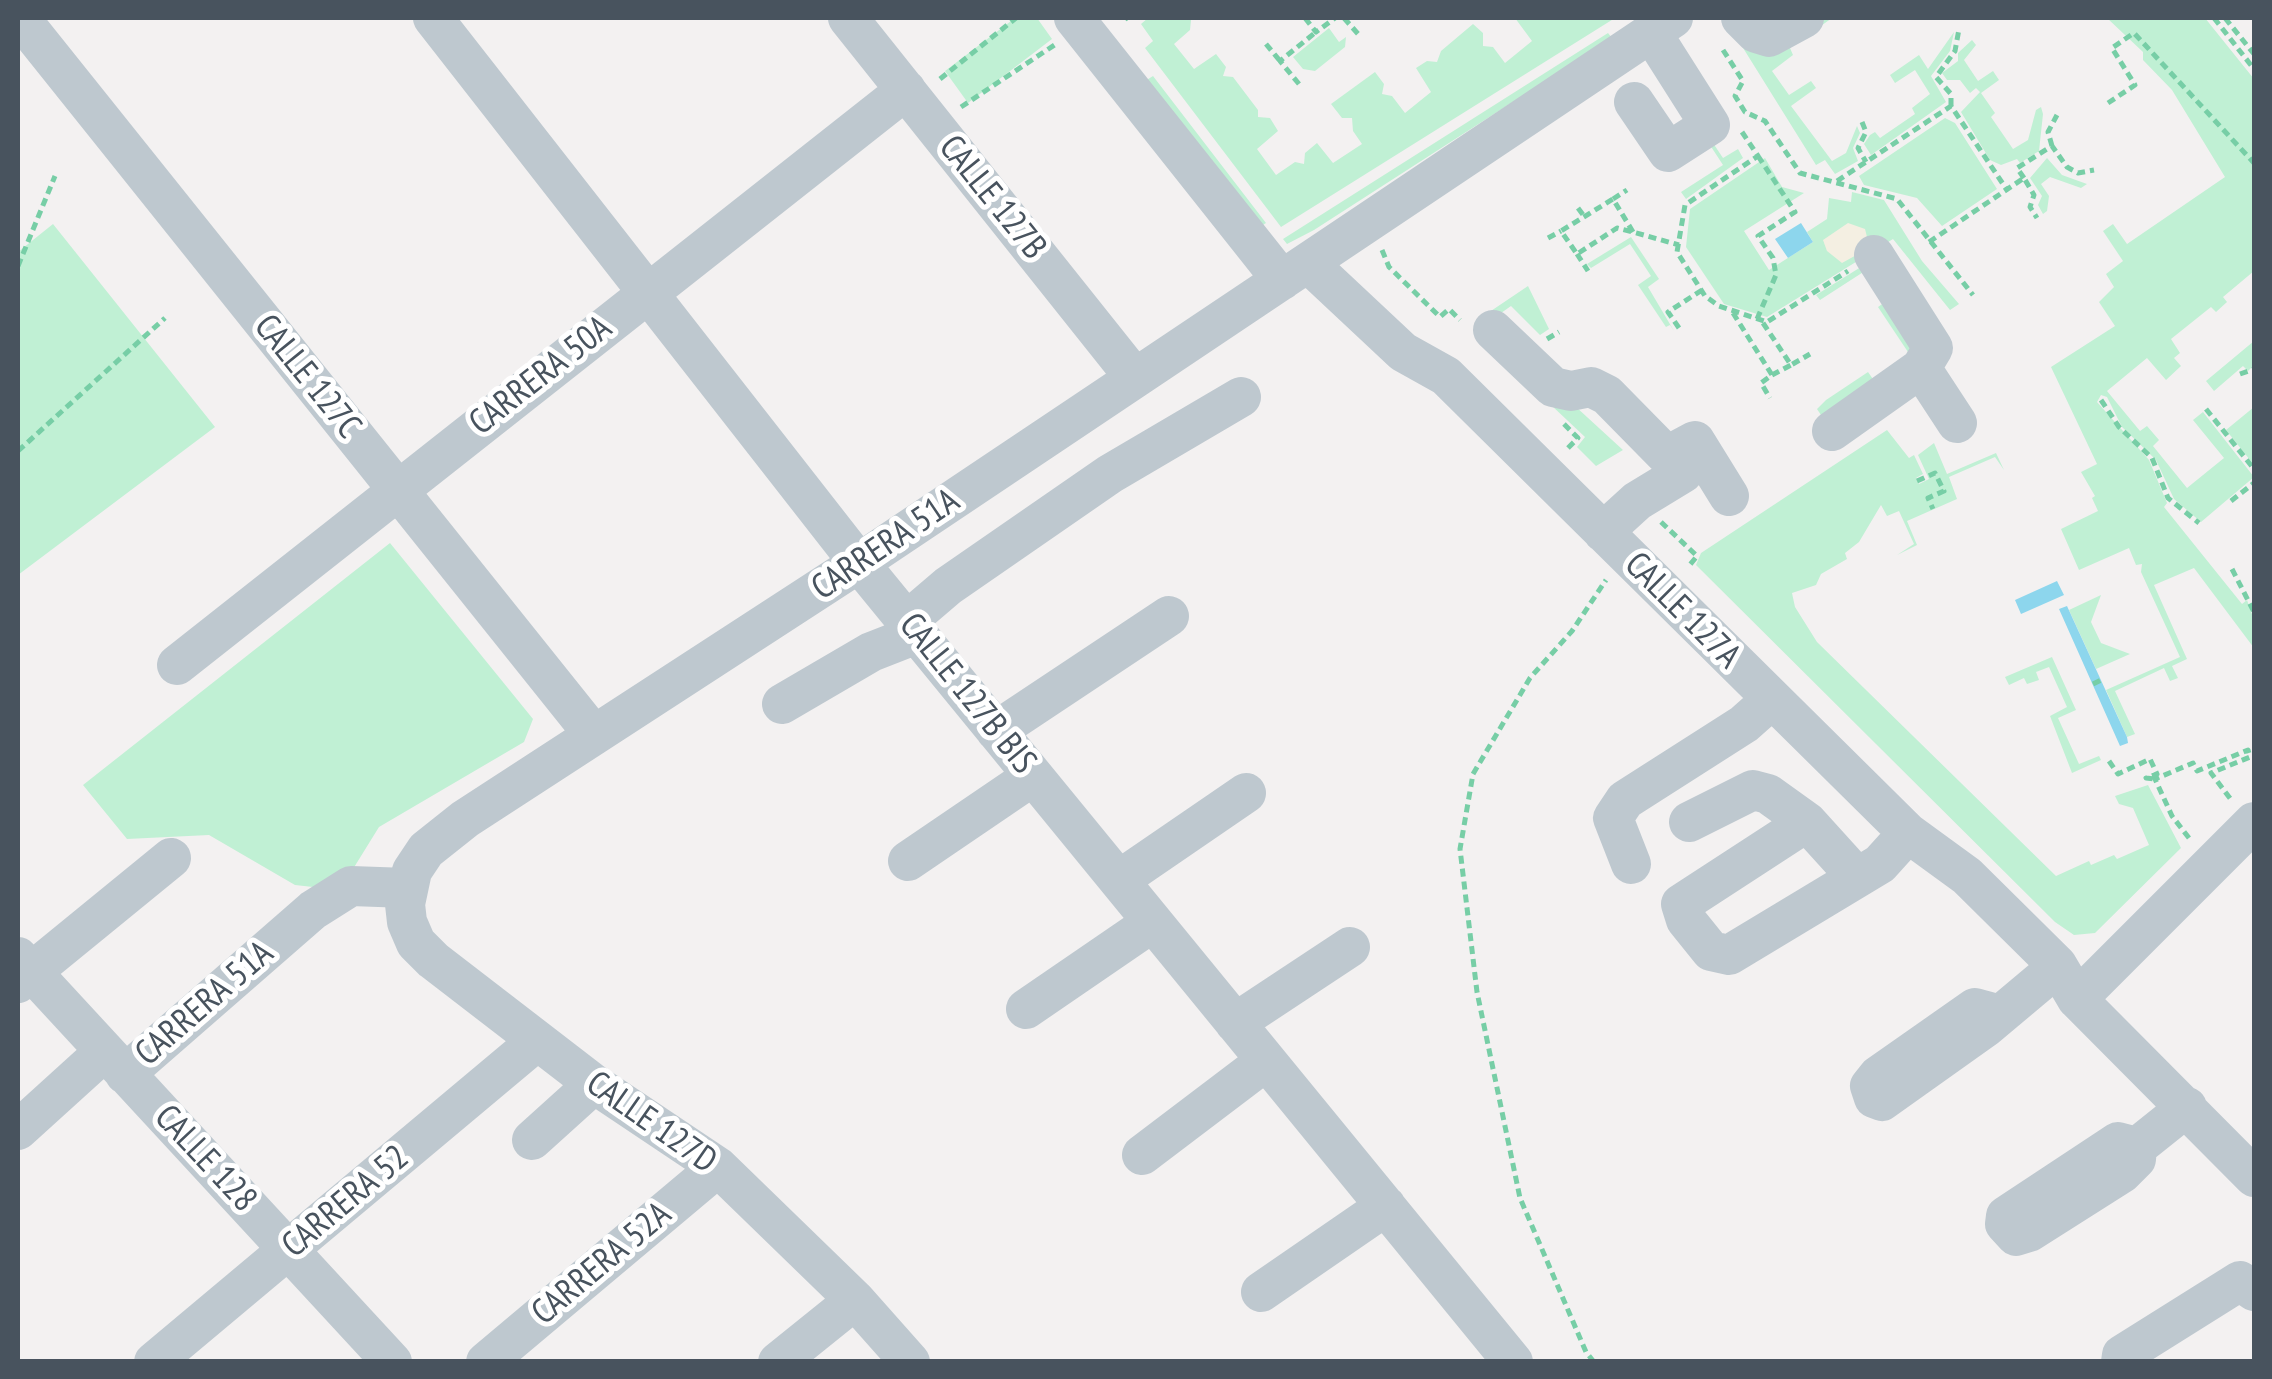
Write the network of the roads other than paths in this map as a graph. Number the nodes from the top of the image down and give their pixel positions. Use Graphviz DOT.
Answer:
graph roads {
  1 [pos="20,18"];
  2 [pos="433,18"];
  3 [pos="848,18"];
  4 [pos="1741,18"];
  5 [pos="1804,18"];
  6 [pos="1106,25"];
  7 [pos="1662,25"];
  8 [pos="1634,102"];
  9 [pos="918,105"];
  10 [pos="1874,255"];
  11 [pos="1307,263"];
  12 [pos="646,292"];
  13 [pos="1511,343"];
  14 [pos="1921,368"];
  15 [pos="1136,378"];
  16 [pos="1242,398"];
  17 [pos="1956,423"];
  18 [pos="1832,431"];
  19 [pos="1675,465"];
  20 [pos="398,489"];
  21 [pos="1728,496"];
  22 [pos="1604,533"];
  23 [pos="860,564"];
  24 [pos="1169,616"];
  25 [pos="912,628"];
  26 [pos="178,665"];
  27 [pos="1771,700"];
  28 [pos="782,704"];
  29 [pos="996,730"];
  30 [pos="594,735"];
  31 [pos="1033,776"];
  32 [pos="1246,792"];
  33 [pos="2244,813"];
  34 [pos="1689,822"];
  35 [pos="1807,822"];
  36 [pos="1914,839"];
  37 [pos="171,858"];
  38 [pos="908,860"];
  39 [pos="1631,864"];
  40 [pos="1855,875"];
  41 [pos="1119,880"];
  42 [pos="408,888"];
  43 [pos="1153,922"];
  44 [pos="1350,947"];
  45 [pos="22,971"];
  46 [pos="2042,980"];
  47 [pos="2077,999"];
  48 [pos="1026,1009"];
  49 [pos="1997,1014"];
  50 [pos="1236,1023"];
  51 [pos="537,1042"];
  52 [pos="1266,1061"];
  53 [pos="114,1063"];
  54 [pos="594,1084"];
  55 [pos="2187,1107"];
  56 [pos="18,1130"];
  57 [pos="532,1140"];
  58 [pos="2136,1147"];
  59 [pos="1142,1155"];
  60 [pos="718,1167"];
  61 [pos="2254,1177"];
  62 [pos="1386,1206"];
  63 [pos="290,1249"];
  64 [pos="1260,1292"];
  65 [pos="2254,1294"];
  66 [pos="855,1300"];
  67 [pos="1495,1356"];
  68 [pos="154,1362"];
  69 [pos="392,1362"];
  70 [pos="486,1362"];
  71 [pos="778,1362"];
  72 [pos="910,1362"];
  73 [pos="2121,1362"];
  74 [pos="2152,1362"];
  1 -- 20 [label="street, CALLE 127C"];
  2 -- 12 [label="street, CALLE 127B BIS"];
  3 -- 9 [label="street, CALLE 127B"];
  4 -- 5 [label="street"];
  6 -- 11 [label="street, CALLE 127A"];
  7 -- 8 [label="street"];
  7 -- 11 [label="street, CARRERA 51A"];
  9 -- 12 [label="street, CARRERA 50A"];
  9 -- 15 [label="street, CALLE 127B"];
  10 -- 14 [label="street"];
  11 -- 15 [label="street, CARRERA 51A"];
  11 -- 22 [label="street, CALLE 127A"];
  12 -- 20 [label="street, CARRERA 50A"];
  12 -- 23 [label="street, CALLE 127B BIS"];
  13 -- 19 [label="street"];
  14 -- 17 [label="street"];
  14 -- 18 [label="street"];
  15 -- 23 [label="street, CARRERA 51A"];
  16 -- 25 [label="street"];
  19 -- 21 [label="street"];
  19 -- 22 [label="street"];
  20 -- 26 [label="street, CARRERA 50A"];
  20 -- 30 [label="street, CALLE 127C"];
  22 -- 27 [label="street, CALLE 127A"];
  23 -- 25 [label="street, CALLE 127B BIS"];
  23 -- 30 [label="street, CARRERA 51A"];
  24 -- 29 [label="street"];
  25 -- 28 [label="street"];
  25 -- 29 [label="street, CALLE 127B BIS"];
  27 -- 36 [label="street, CALLE 127A"];
  27 -- 39 [label="street"];
  29 -- 31 [label="street, CALLE 127B BIS"];
  30 -- 42 [label="street, CARRERA 51A"];
  31 -- 38 [label="street"];
  31 -- 41 [label="street, CALLE 127B BIS"];
  32 -- 41 [label="street"];
  33 -- 47 [label="street"];
  34 -- 35 [label="street"];
  35 -- 40 [label="street"];
  35 -- 40 [label="street"];
  36 -- 40 [label="street"];
  36 -- 46 [label="street, CALLE 127A"];
  36 -- 47 [label="street, CALLE 127A"];
  37 -- 45 [label="street"];
  41 -- 43 [label="street, CALLE 127B BIS"];
  42 -- 51 [label="street, CALLE 127D"];
  42 -- 53 [label="street, CARRERA 51A"];
  43 -- 48 [label="street"];
  43 -- 50 [label="street, CALLE 127B BIS"];
  44 -- 50 [label="street"];
  45 -- 53 [label="street, CALLE 128"];
  46 -- 47 [label="street, CALLE 127A"];
  46 -- 49 [label="street"];
  47 -- 55 [label="street, CALLE 127A"];
  50 -- 52 [label="street, CALLE 127B BIS"];
  51 -- 54 [label="street, CALLE 127D"];
  51 -- 63 [label="street, CARRERA 52"];
  52 -- 59 [label="street"];
  52 -- 62 [label="street, CALLE 127B BIS"];
  53 -- 56 [label="street, CARRERA 51A"];
  53 -- 63 [label="street, CALLE 128"];
  54 -- 57 [label="street"];
  54 -- 60 [label="street, CALLE 127D"];
  55 -- 58 [label="street"];
  55 -- 61 [label="street, CALLE 127A"];
  60 -- 66 [label="street, CALLE 127D"];
  60 -- 70 [label="street, CARRERA 52A"];
  62 -- 64 [label="street"];
  62 -- 67 [label="street, CALLE 127B BIS"];
  63 -- 68 [label="street, CARRERA 52"];
  63 -- 69 [label="street, CALLE 128"];
  65 -- 73 [label="street"];
  65 -- 74 [label="street"];
  66 -- 71 [label="street"];
  66 -- 72 [label="street, CALLE 127D"];
}
